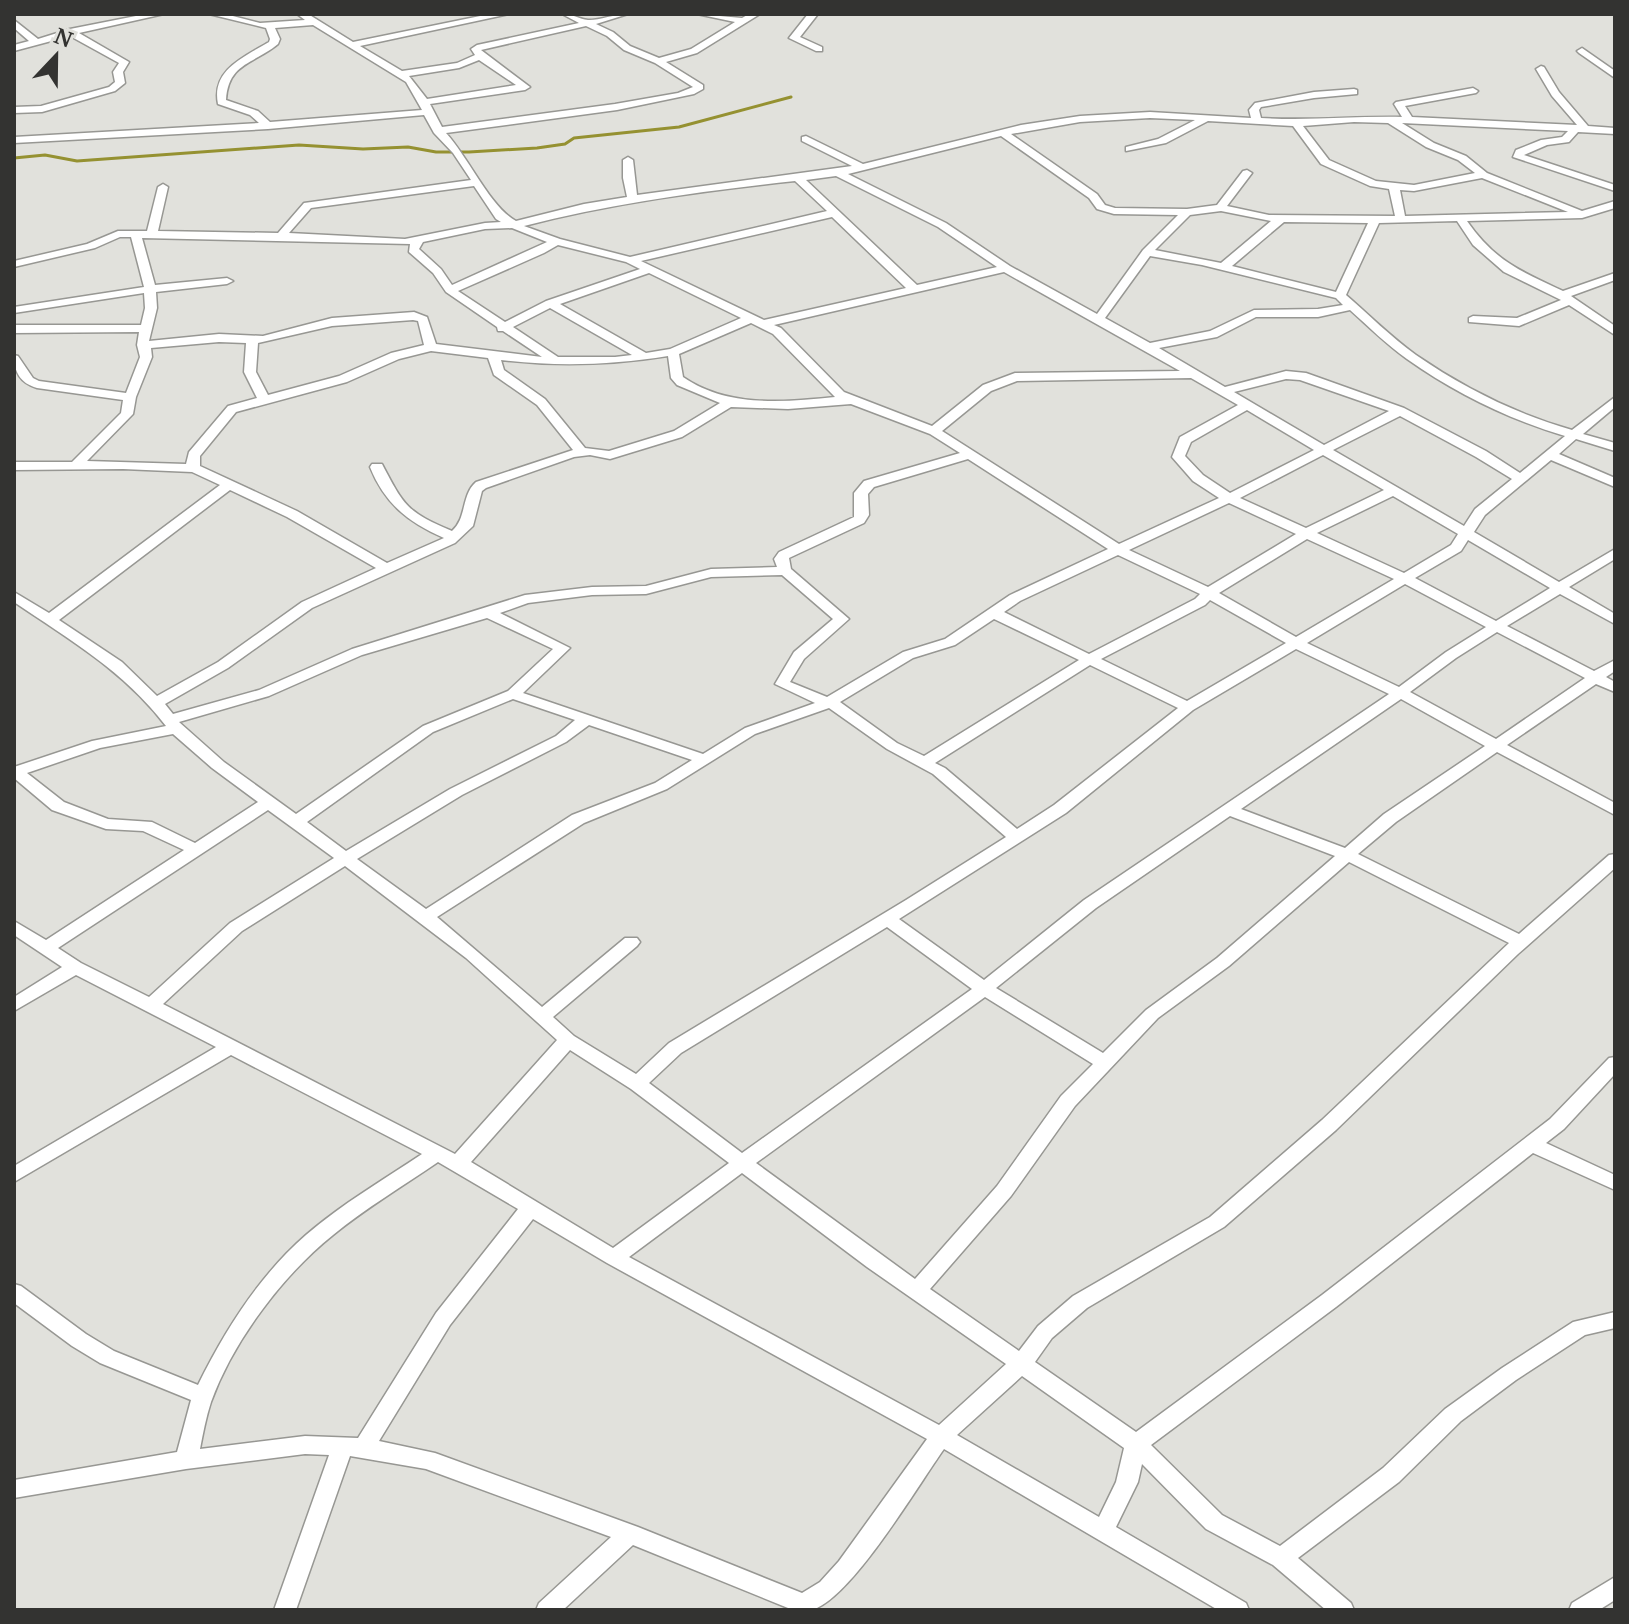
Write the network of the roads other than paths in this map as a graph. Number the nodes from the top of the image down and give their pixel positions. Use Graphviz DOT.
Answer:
graph roads {
  1 [pos="159,14"];
  2 [pos="214,14"];
  3 [pos="302,14"];
  4 [pos="504,14"];
  5 [pos="567,14"];
  6 [pos="623,14"];
  7 [pos="702,14"];
  8 [pos="755,14"];
  9 [pos="813,14"];
  10 [pos="743,21"];
  11 [pos="315,22"];
  12 [pos="14,23"];
  13 [pos="587,23"];
  14 [pos="270,26"];
  15 [pos="70,32"];
  16 [pos="36,42"];
  17 [pos="350,45"];
  18 [pos="14,48"];
  19 [pos="819,49"];
  20 [pos="1582,51"];
  21 [pos="480,56"];
  22 [pos="658,61"];
  23 [pos="1541,69"];
  24 [pos="403,74"];
  25 [pos="1615,75"];
  26 [pos="1473,91"];
  27 [pos="1354,92"];
  28 [pos="426,107"];
  29 [pos="14,110"];
  30 [pos="1205,119"];
  31 [pos="1392,121"];
  32 [pos="1410,121"];
  33 [pos="1257,122"];
  34 [pos="1296,123"];
  35 [pos="268,126"];
  36 [pos="1580,129"];
  37 [pos="438,131"];
  38 [pos="1003,133"];
  39 [pos="1611,133"];
  40 [pos="806,139"];
  41 [pos="14,140"];
  42 [pos="1130,149"];
  43 [pos="628,160"];
  44 [pos="861,167"];
  45 [pos="838,173"];
  46 [pos="1247,173"];
  47 [pos="1483,175"];
  48 [pos="796,176"];
  49 [pos="479,182"];
  50 [pos="163,187"];
  51 [pos="1394,188"];
  52 [pos="1615,188"];
  53 [pos="633,200"];
  54 [pos="1615,204"];
  55 [pos="1221,208"];
  56 [pos="1187,212"];
  57 [pos="834,213"];
  58 [pos="1582,215"];
  59 [pos="1460,218"];
  60 [pos="1280,219"];
  61 [pos="1375,220"];
  62 [pos="1401,220"];
  63 [pos="515,225"];
  64 [pos="136,234"];
  65 [pos="152,235"];
  66 [pos="281,236"];
  67 [pos="418,240"];
  68 [pos="556,241"];
  69 [pos="1147,252"];
  70 [pos="630,260"];
  71 [pos="14,264"];
  72 [pos="1224,267"];
  73 [pos="1006,268"];
  74 [pos="648,270"];
  75 [pos="1615,276"];
  76 [pos="227,281"];
  77 [pos="150,289"];
  78 [pos="450,290"];
  79 [pos="915,290"];
  80 [pos="1340,296"];
  81 [pos="1566,297"];
  82 [pos="550,303"];
  83 [pos="1354,306"];
  84 [pos="14,310"];
  85 [pos="1099,319"];
  86 [pos="1473,320"];
  87 [pos="758,321"];
  88 [pos="146,328"];
  89 [pos="502,328"];
  90 [pos="14,329"];
  91 [pos="1615,331"];
  92 [pos="252,341"];
  93 [pos="143,345"];
  94 [pos="431,347"];
  95 [pos="1148,347"];
  96 [pos="673,352"];
  97 [pos="494,356"];
  98 [pos="645,357"];
  99 [pos="14,359"];
  100 [pos="555,361"];
  101 [pos="1194,374"];
  102 [pos="1222,391"];
  103 [pos="130,397"];
  104 [pos="852,400"];
  105 [pos="265,401"];
  106 [pos="1615,401"];
  107 [pos="729,403"];
  108 [pos="1246,405"];
  109 [pos="1400,411"];
  110 [pos="934,431"];
  111 [pos="1577,435"];
  112 [pos="1615,447"];
  113 [pos="1320,450"];
  114 [pos="582,452"];
  115 [pos="971,454"];
  116 [pos="1551,455"];
  117 [pos="76,465"];
  118 [pos="14,466"];
  119 [pos="377,467"];
  120 [pos="194,468"];
  121 [pos="1520,479"];
  122 [pos="1615,483"];
  123 [pos="230,484"];
  124 [pos="1393,491"];
  125 [pos="1229,498"];
  126 [pos="1464,532"];
  127 [pos="1307,533"];
  128 [pos="454,537"];
  129 [pos="1117,549"];
  130 [pos="1615,553"];
  131 [pos="387,569"];
  132 [pos="785,571"];
  133 [pos="1404,578"];
  134 [pos="1559,587"];
  135 [pos="1209,593"];
  136 [pos="14,596"];
  137 [pos="992,612"];
  138 [pos="488,613"];
  139 [pos="1615,620"];
  140 [pos="48,621"];
  141 [pos="1499,627"];
  142 [pos="1296,643"];
  143 [pos="1090,659"];
  144 [pos="1615,664"];
  145 [pos="1595,678"];
  146 [pos="1615,688"];
  147 [pos="1400,693"];
  148 [pos="513,694"];
  149 [pos="156,703"];
  150 [pos="828,703"];
  151 [pos="1188,707"];
  152 [pos="588,718"];
  153 [pos="173,724"];
  154 [pos="1494,747"];
  155 [pos="703,759"];
  156 [pos="924,763"];
  157 [pos="15,772"];
  158 [pos="269,802"];
  159 [pos="1230,810"];
  160 [pos="1615,810"];
  161 [pos="297,821"];
  162 [pos="1016,837"];
  163 [pos="195,849"];
  164 [pos="1347,855"];
  165 [pos="345,858"];
  166 [pos="1615,859"];
  167 [pos="426,917"];
  168 [pos="887,919"];
  169 [pos="14,927"];
  170 [pos="631,942"];
  171 [pos="1521,942"];
  172 [pos="45,948"];
  173 [pos="75,967"];
  174 [pos="984,989"];
  175 [pos="14,1005"];
  176 [pos="150,1006"];
  177 [pos="541,1017"];
  178 [pos="568,1040"];
  179 [pos="229,1048"];
  180 [pos="1104,1062"];
  181 [pos="1615,1063"];
  182 [pos="637,1084"];
  183 [pos="1532,1144"];
  184 [pos="436,1154"];
  185 [pos="742,1163"];
  186 [pos="458,1164"];
  187 [pos="14,1175"];
  188 [pos="1615,1183"];
  189 [pos="530,1208"];
  190 [pos="614,1258"];
  191 [pos="917,1290"];
  192 [pos="14,1292"];
  193 [pos="1612,1323"];
  194 [pos="1022,1363"];
  195 [pos="203,1396"];
  196 [pos="941,1436"];
  197 [pos="1136,1444"];
  198 [pos="354,1446"];
  199 [pos="186,1460"];
  200 [pos="14,1489"];
  201 [pos="1103,1531"];
  202 [pos="630,1534"];
  203 [pos="1281,1558"];
  204 [pos="1615,1587"];
  205 [pos="801,1607"];
  206 [pos="285,1610"];
  207 [pos="547,1610"];
  208 [pos="1238,1610"];
  209 [pos="1343,1610"];
  210 [pos="1580,1610"];
  1 -- 15 [label="street"];
  2 -- 14 [label="street"];
  3 -- 11 [label="street"];
  4 -- 17 [label="street"];
  5 -- 13 [label="street"];
  6 -- 13 [label="street"];
  7 -- 10 [label="street"];
  8 -- 10 [label="street"];
  9 -- 19 [label="street"];
  10 -- 22 [label="street"];
  11 -- 14 [label="street"];
  11 -- 17 [label="street"];
  12 -- 16 [label="street"];
  13 -- 21 [label="street"];
  13 -- 22 [label="street"];
  14 -- 35 [label="street"];
  15 -- 16 [label="street"];
  15 -- 29 [label="street"];
  16 -- 18 [label="street"];
  17 -- 24 [label="street"];
  20 -- 25 [label="street"];
  21 -- 24 [label="street"];
  21 -- 28 [label="street"];
  22 -- 37 [label="street"];
  23 -- 36 [label="street"];
  24 -- 28 [label="street"];
  26 -- 32 [label="street"];
  27 -- 33 [label="street"];
  28 -- 35 [label="street"];
  28 -- 37 [label="street"];
  30 -- 33 [label="street"];
  30 -- 38 [label="street"];
  30 -- 42 [label="street"];
  31 -- 32 [label="street"];
  31 -- 34 [label="street"];
  31 -- 47 [label="street"];
  32 -- 36 [label="street"];
  33 -- 34 [label="street"];
  34 -- 51 [label="street"];
  35 -- 41 [label="street"];
  36 -- 39 [label="street"];
  36 -- 52 [label="street"];
  37 -- 49 [label="street"];
  38 -- 44 [label="street"];
  38 -- 56 [label="street"];
  40 -- 44 [label="street"];
  43 -- 53 [label="street"];
  44 -- 45 [label="street"];
  45 -- 48 [label="street"];
  45 -- 73 [label="street"];
  46 -- 55 [label="street"];
  47 -- 51 [label="street"];
  47 -- 58 [label="street"];
  48 -- 53 [label="street"];
  48 -- 57 [label="street"];
  49 -- 63 [label="street"];
  49 -- 66 [label="street"];
  50 -- 65 [label="street"];
  51 -- 62 [label="street"];
  53 -- 63 [label="street"];
  54 -- 58 [label="street"];
  55 -- 56 [label="street"];
  55 -- 60 [label="street"];
  56 -- 69 [label="street"];
  57 -- 70 [label="street"];
  57 -- 79 [label="street"];
  58 -- 59 [label="street"];
  59 -- 62 [label="street"];
  59 -- 81 [label="street"];
  60 -- 61 [label="street"];
  60 -- 72 [label="street"];
  61 -- 62 [label="street"];
  61 -- 80 [label="street"];
  63 -- 67 [label="street"];
  63 -- 68 [label="street"];
  64 -- 65 [label="street"];
  64 -- 71 [label="street"];
  64 -- 77 [label="street"];
  65 -- 66 [label="street"];
  66 -- 67 [label="street"];
  67 -- 78 [label="street"];
  68 -- 70 [label="street"];
  68 -- 78 [label="street"];
  69 -- 72 [label="street"];
  69 -- 85 [label="street"];
  70 -- 74 [label="street"];
  72 -- 80 [label="street"];
  73 -- 79 [label="street"];
  73 -- 85 [label="street"];
  74 -- 82 [label="street"];
  74 -- 87 [label="street"];
  75 -- 81 [label="street"];
  76 -- 77 [label="street"];
  77 -- 84 [label="street"];
  77 -- 88 [label="street"];
  78 -- 89 [label="street"];
  79 -- 87 [label="street"];
  80 -- 83 [label="street"];
  81 -- 86 [label="street"];
  81 -- 91 [label="street"];
  82 -- 89 [label="street"];
  82 -- 98 [label="street"];
  83 -- 95 [label="street"];
  83 -- 111 [label="street"];
  85 -- 95 [label="street"];
  87 -- 96 [label="street"];
  87 -- 104 [label="street"];
  88 -- 90 [label="street"];
  88 -- 93 [label="street"];
  89 -- 100 [label="street"];
  92 -- 93 [label="street"];
  92 -- 94 [label="street"];
  92 -- 105 [label="street"];
  93 -- 103 [label="street"];
  94 -- 97 [label="street"];
  94 -- 105 [label="street"];
  95 -- 101 [label="street"];
  96 -- 98 [label="street"];
  96 -- 107 [label="street"];
  97 -- 100 [label="street"];
  97 -- 114 [label="street"];
  98 -- 100 [label="street"];
  99 -- 103 [label="street"];
  101 -- 102 [label="street"];
  101 -- 110 [label="street"];
  102 -- 108 [label="street"];
  102 -- 109 [label="street"];
  103 -- 117 [label="street"];
  104 -- 107 [label="street"];
  104 -- 110 [label="street"];
  105 -- 120 [label="street"];
  106 -- 111 [label="street"];
  107 -- 114 [label="street"];
  108 -- 113 [label="street"];
  108 -- 125 [label="street"];
  109 -- 113 [label="street"];
  109 -- 121 [label="street"];
  110 -- 115 [label="street"];
  111 -- 112 [label="street"];
  111 -- 116 [label="street"];
  113 -- 124 [label="street"];
  113 -- 125 [label="street"];
  114 -- 128 [label="street"];
  115 -- 129 [label="street"];
  115 -- 132 [label="street"];
  116 -- 121 [label="street"];
  116 -- 122 [label="street"];
  117 -- 118 [label="street"];
  117 -- 120 [label="street"];
  119 -- 128 [label="street"];
  120 -- 123 [label="street"];
  121 -- 126 [label="street"];
  123 -- 131 [label="street"];
  123 -- 140 [label="street"];
  124 -- 126 [label="street"];
  124 -- 127 [label="street"];
  125 -- 127 [label="street"];
  125 -- 129 [label="street"];
  126 -- 133 [label="street"];
  126 -- 134 [label="street"];
  127 -- 133 [label="street"];
  127 -- 135 [label="street"];
  128 -- 131 [label="street"];
  129 -- 135 [label="street"];
  129 -- 137 [label="street"];
  130 -- 134 [label="street"];
  131 -- 149 [label="street"];
  132 -- 138 [label="street"];
  132 -- 150 [label="street"];
  133 -- 141 [label="street"];
  133 -- 142 [label="street"];
  134 -- 139 [label="street"];
  134 -- 141 [label="street"];
  135 -- 142 [label="street"];
  135 -- 143 [label="street"];
  136 -- 140 [label="street"];
  137 -- 143 [label="street"];
  137 -- 150 [label="street"];
  138 -- 148 [label="street"];
  138 -- 153 [label="street"];
  140 -- 149 [label="street"];
  141 -- 145 [label="street"];
  141 -- 147 [label="street"];
  142 -- 147 [label="street"];
  142 -- 151 [label="street"];
  143 -- 151 [label="street"];
  143 -- 156 [label="street"];
  144 -- 145 [label="street"];
  145 -- 146 [label="street"];
  145 -- 154 [label="street"];
  147 -- 154 [label="street"];
  147 -- 159 [label="street"];
  148 -- 152 [label="street"];
  148 -- 161 [label="street"];
  149 -- 153 [label="street"];
  150 -- 155 [label="street"];
  150 -- 156 [label="street"];
  151 -- 162 [label="street"];
  152 -- 155 [label="street"];
  152 -- 165 [label="street"];
  153 -- 157 [label="street"];
  153 -- 158 [label="street"];
  154 -- 160 [label="street"];
  154 -- 164 [label="street"];
  155 -- 167 [label="street"];
  156 -- 162 [label="street"];
  157 -- 163 [label="street"];
  158 -- 161 [label="street"];
  158 -- 163 [label="street"];
  159 -- 164 [label="street"];
  159 -- 174 [label="street"];
  161 -- 165 [label="street"];
  162 -- 168 [label="street"];
  163 -- 172 [label="street"];
  164 -- 171 [label="street"];
  164 -- 180 [label="street"];
  165 -- 167 [label="street"];
  165 -- 176 [label="street"];
  166 -- 171 [label="street"];
  167 -- 177 [label="street"];
  168 -- 174 [label="street"];
  168 -- 182 [label="street"];
  169 -- 172 [label="street"];
  170 -- 177 [label="street"];
  171 -- 194 [label="street"];
  172 -- 173 [label="street"];
  173 -- 175 [label="street"];
  173 -- 176 [label="street"];
  174 -- 180 [label="street"];
  174 -- 185 [label="street"];
  176 -- 179 [label="street"];
  177 -- 178 [label="street"];
  178 -- 182 [label="street"];
  178 -- 186 [label="street"];
  179 -- 184 [label="street"];
  179 -- 187 [label="street"];
  180 -- 191 [label="street"];
  181 -- 183 [label="street"];
  182 -- 185 [label="street"];
  183 -- 188 [label="street"];
  183 -- 197 [label="street"];
  184 -- 186 [label="street"];
  184 -- 195 [label="street"];
  185 -- 190 [label="street"];
  185 -- 191 [label="street"];
  186 -- 189 [label="street"];
  189 -- 190 [label="street"];
  189 -- 198 [label="street"];
  190 -- 196 [label="street"];
  191 -- 194 [label="street"];
  192 -- 195 [label="street"];
  193 -- 203 [label="street"];
  194 -- 196 [label="street"];
  194 -- 197 [label="street"];
  195 -- 199 [label="street"];
  196 -- 201 [label="street"];
  196 -- 205 [label="street"];
  197 -- 201 [label="street"];
  197 -- 203 [label="street"];
  198 -- 199 [label="street"];
  198 -- 202 [label="street"];
  198 -- 206 [label="street"];
  199 -- 200 [label="street"];
  201 -- 208 [label="street"];
  202 -- 205 [label="street"];
  202 -- 207 [label="street"];
  203 -- 209 [label="street"];
  204 -- 210 [label="street"];
}
